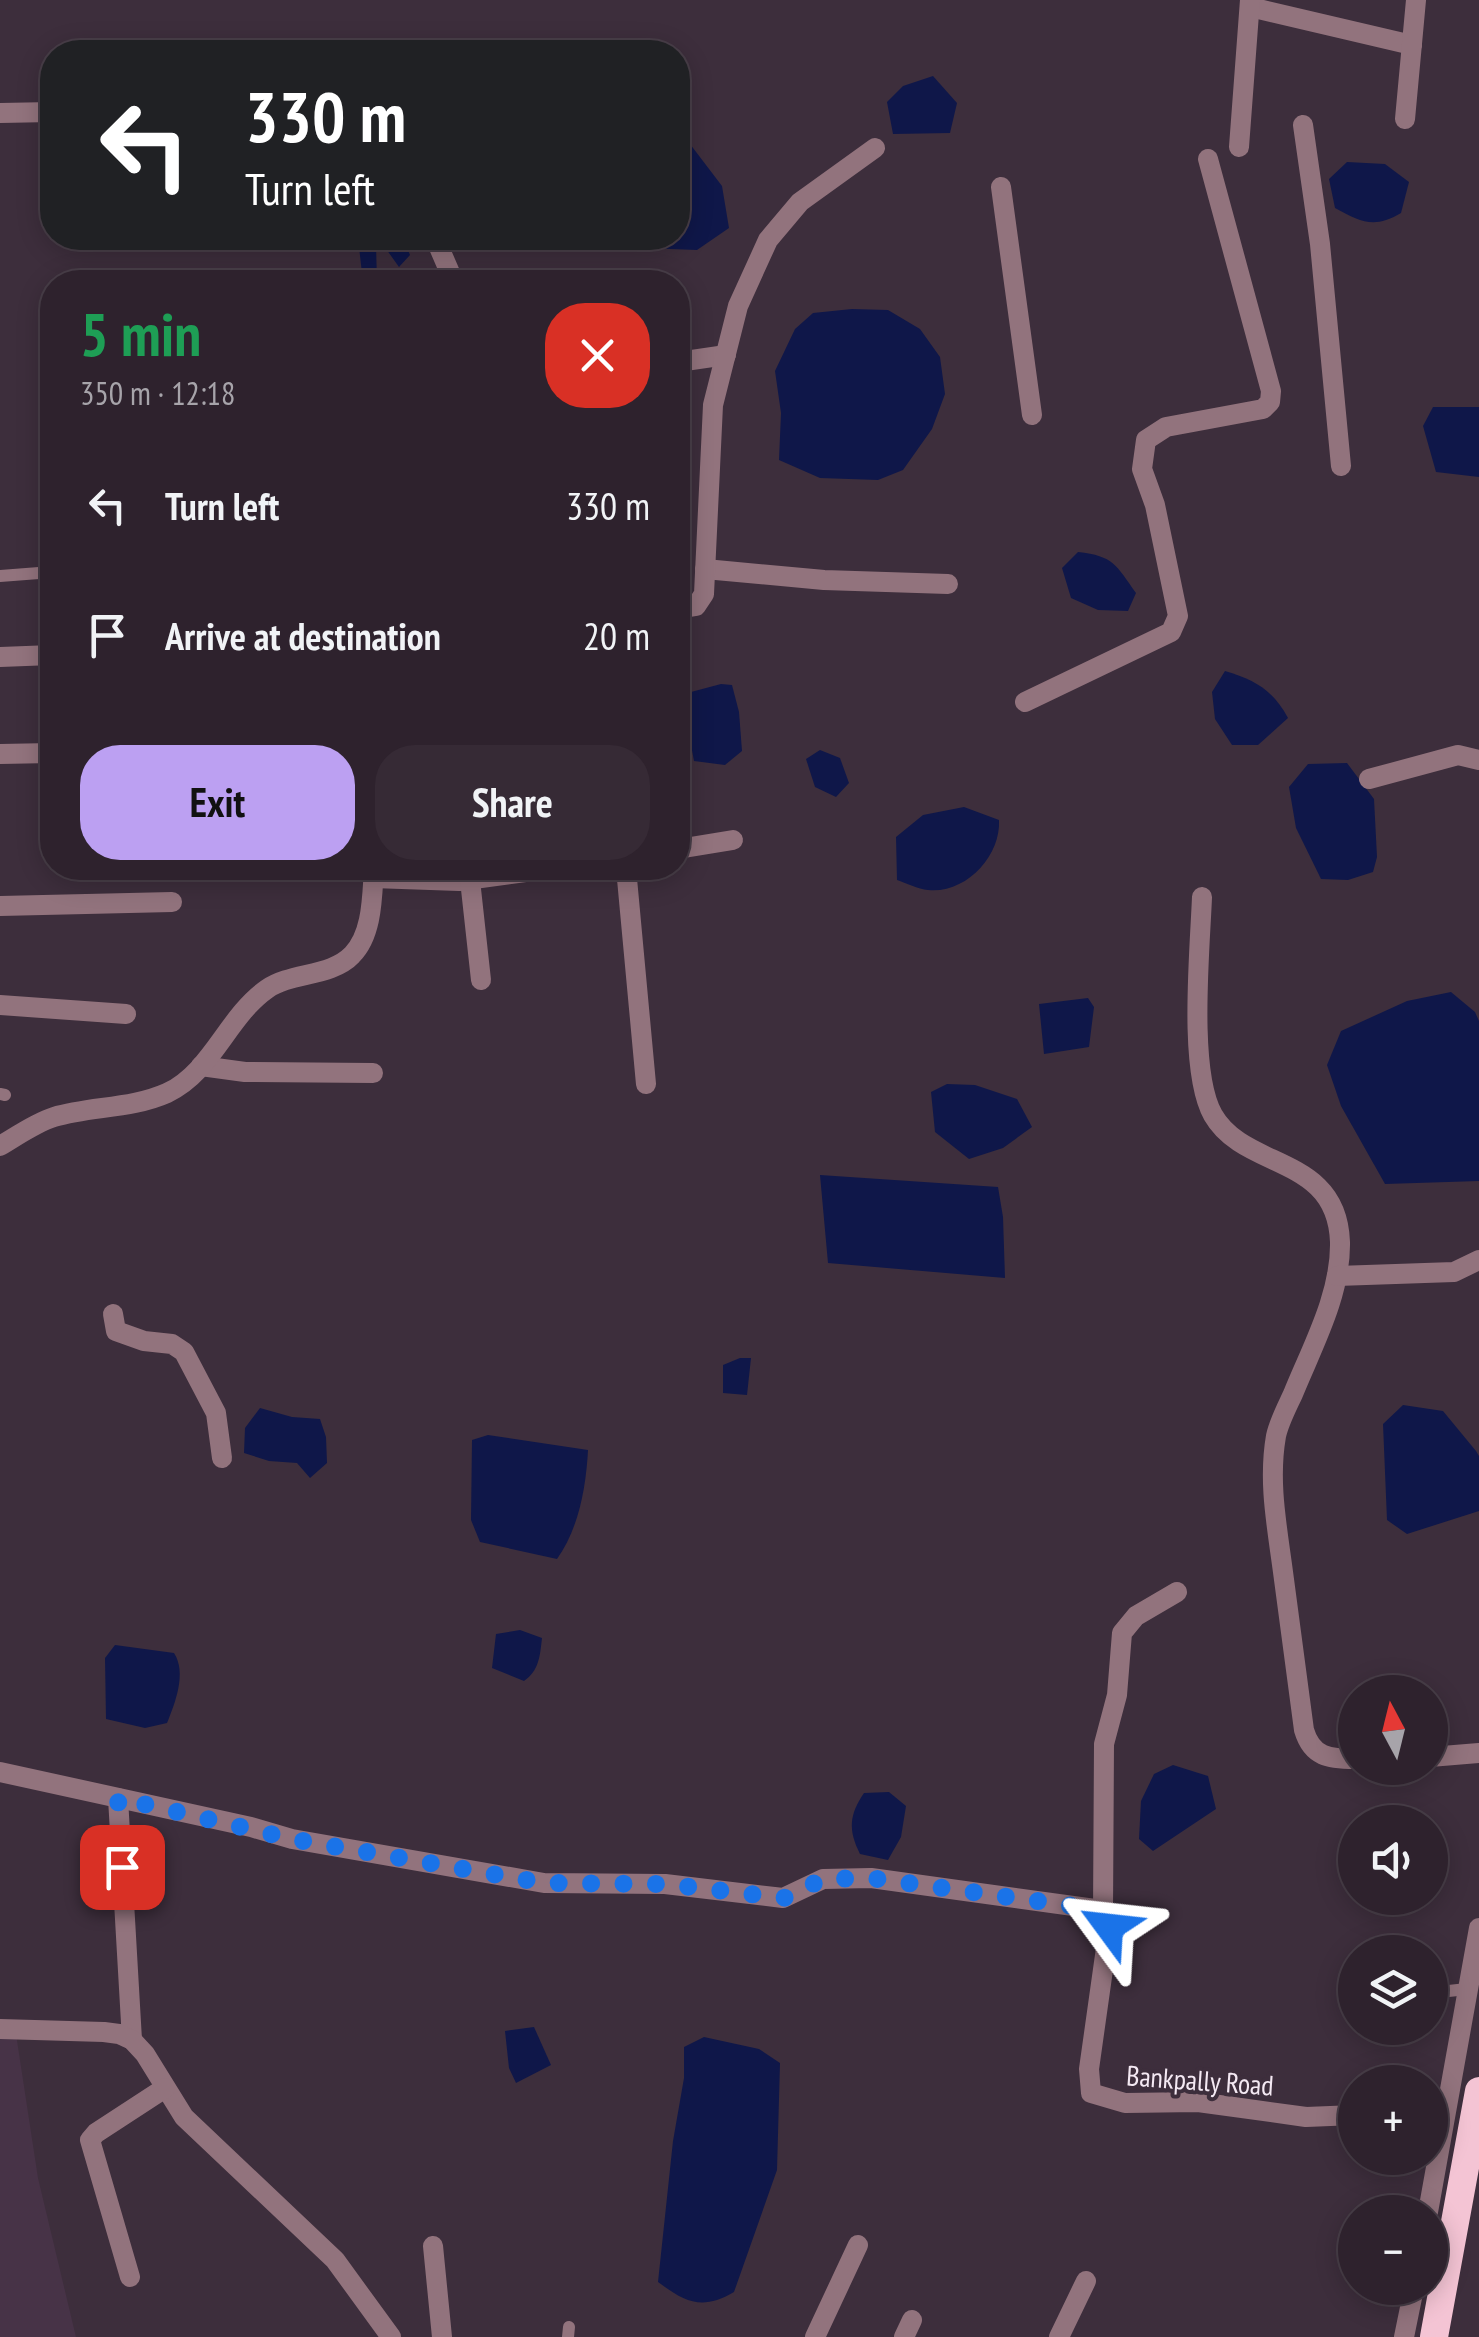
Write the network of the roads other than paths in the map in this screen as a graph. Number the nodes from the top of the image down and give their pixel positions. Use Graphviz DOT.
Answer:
graph roads {
  1 [pos="1416,0"];
  2 [pos="1250,3"];
  3 [pos="1412,45"];
  4 [pos="0,112"];
  5 [pos="40,112"];
  6 [pos="1405,119"];
  7 [pos="1303,124"];
  8 [pos="1239,147"];
  9 [pos="875,148"];
  10 [pos="1208,159"];
  11 [pos="1001,187"];
  12 [pos="726,355"];
  13 [pos="690,360"];
  14 [pos="1032,414"];
  15 [pos="1341,466"];
  16 [pos="705,568"];
  17 [pos="40,573"];
  18 [pos="0,576"];
  19 [pos="948,584"];
  20 [pos="690,607"];
  21 [pos="40,655"];
  22 [pos="0,657"];
  23 [pos="1025,702"];
  24 [pos="0,754"];
  25 [pos="40,754"];
  26 [pos="1479,760"];
  27 [pos="1368,779"];
  28 [pos="733,840"];
  29 [pos="690,847"];
  30 [pos="373,880"];
  31 [pos="470,880"];
  32 [pos="627,880"];
  33 [pos="1202,896"];
  34 [pos="172,902"];
  35 [pos="0,906"];
  36 [pos="481,980"];
  37 [pos="0,1006"];
  38 [pos="126,1014"];
  39 [pos="201,1066"];
  40 [pos="373,1073"];
  41 [pos="646,1084"];
  42 [pos="0,1146"];
  43 [pos="1479,1260"];
  44 [pos="1337,1276"];
  45 [pos="114,1314"];
  46 [pos="222,1458"];
  47 [pos="1177,1592"];
  48 [pos="1479,1753"];
  49 [pos="1448,1756"];
  50 [pos="1338,1758"];
  51 [pos="0,1772"];
  52 [pos="118,1798"];
  53 [pos="1102,1912"];
  54 [pos="1479,1928"];
  55 [pos="1468,1989"];
  56 [pos="1448,1991"];
  57 [pos="0,2029"];
  58 [pos="132,2040"];
  59 [pos="1448,2072"];
  60 [pos="165,2088"];
  61 [pos="1479,2091"];
  62 [pos="1338,2116"];
  63 [pos="858,2245"];
  64 [pos="433,2246"];
  65 [pos="130,2277"];
  66 [pos="1086,2281"];
  67 [pos="1411,2305"];
  68 [pos="390,2337"];
  69 [pos="442,2337"];
  70 [pos="814,2337"];
  71 [pos="1060,2337"];
  72 [pos="1404,2337"];
  73 [pos="1434,2337"];
  1 -- 3 [label="street"];
  2 -- 3 [label="street"];
  2 -- 8 [label="street"];
  3 -- 6 [label="street"];
  4 -- 5 [label="street"];
  7 -- 15 [label="street"];
  9 -- 12 [label="street"];
  10 -- 23 [label="street"];
  11 -- 14 [label="street"];
  12 -- 13 [label="street"];
  12 -- 16 [label="street"];
  16 -- 19 [label="street"];
  16 -- 20 [label="street"];
  17 -- 18 [label="lane"];
  21 -- 22 [label="street"];
  24 -- 25 [label="street"];
  26 -- 27 [label="street"];
  28 -- 29 [label="street"];
  30 -- 39 [label="street"];
  31 -- 36 [label="street"];
  32 -- 41 [label="street"];
  33 -- 44 [label="street"];
  34 -- 35 [label="street"];
  37 -- 38 [label="street"];
  39 -- 40 [label="street"];
  39 -- 42 [label="street"];
  43 -- 44 [label="street"];
  44 -- 50 [label="street"];
  45 -- 46 [label="street"];
  47 -- 53 [label="street"];
  48 -- 49 [label="street"];
  51 -- 52 [label="street"];
  52 -- 53 [label="street"];
  52 -- 58 [label="street"];
  53 -- 62 [label="street, Bankpally Road"];
  54 -- 55 [label="street"];
  55 -- 56 [label="lane"];
  55 -- 59 [label="street"];
  57 -- 58 [label="street"];
  58 -- 60 [label="street"];
  60 -- 65 [label="street"];
  60 -- 68 [label="street"];
  61 -- 73 [label="highway"];
  63 -- 70 [label="street"];
  64 -- 69 [label="street"];
  66 -- 71 [label="street"];
  67 -- 72 [label="street"];
}
